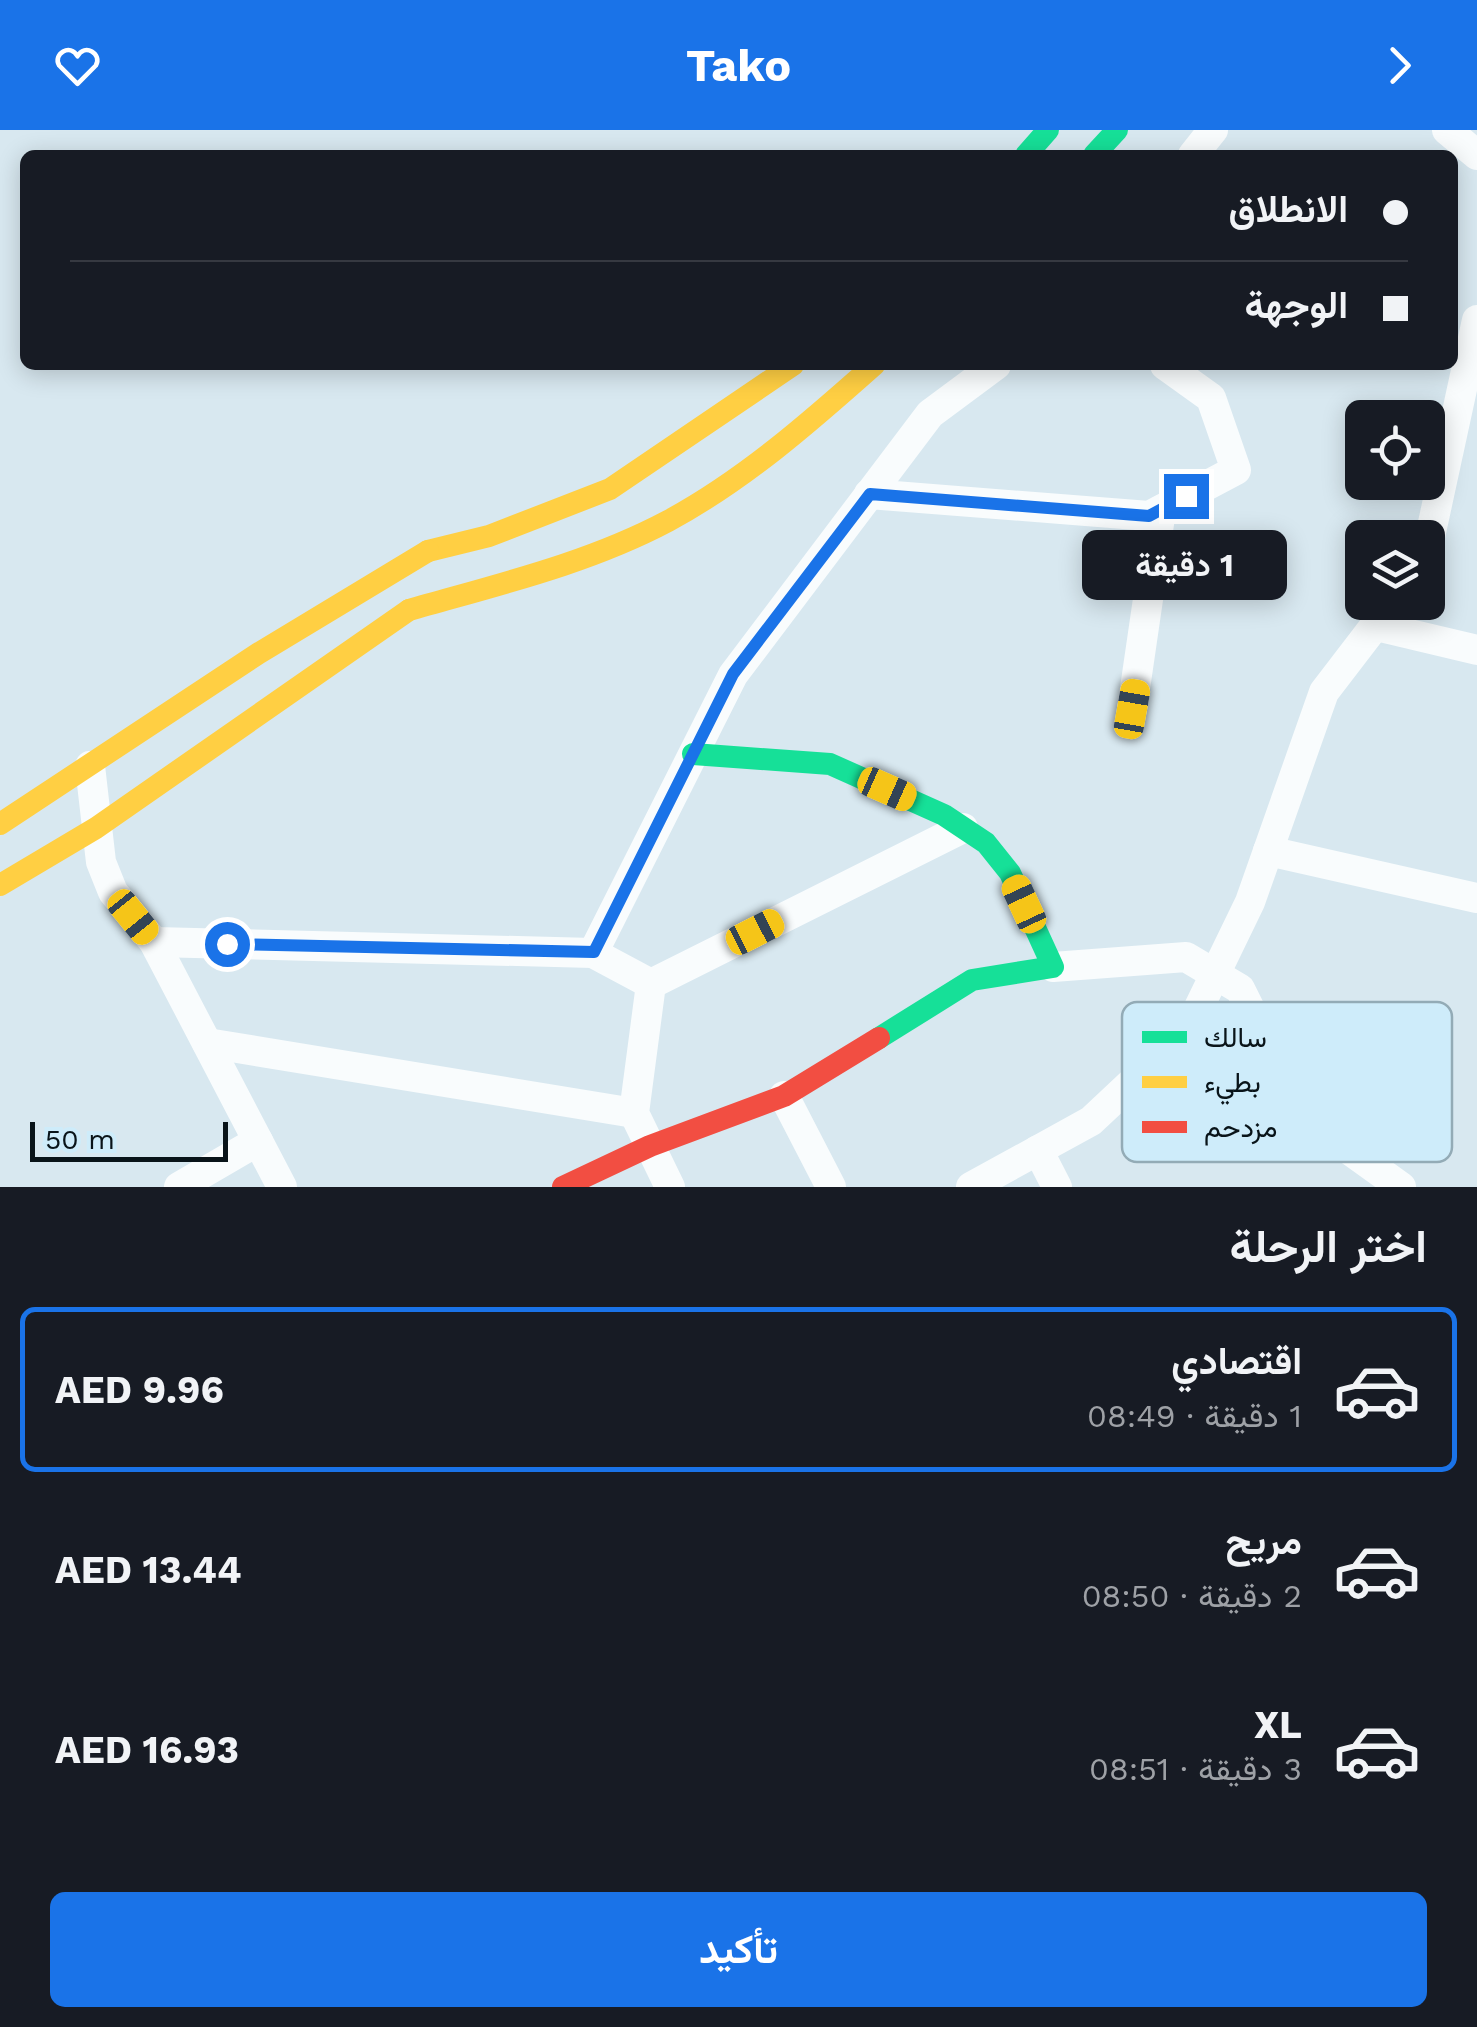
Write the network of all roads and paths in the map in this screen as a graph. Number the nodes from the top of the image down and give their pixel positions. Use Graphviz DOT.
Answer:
graph roads {
  1 [pos="1048,130"];
  2 [pos="1117,130"];
  3 [pos="1213,130"];
  4 [pos="1447,130"];
  5 [pos="1030,150"];
  6 [pos="1099,150"];
  7 [pos="1197,150"];
  8 [pos="1477,155"];
  9 [pos="1477,320"];
  10 [pos="786,370"];
  11 [pos="868,370"];
  12 [pos="989,370"];
  13 [pos="1171,370"];
  14 [pos="1467,412"];
  15 [pos="870,494"];
  16 [pos="1161,510"];
  17 [pos="1436,520"];
  18 [pos="1379,620"];
  19 [pos="1400,620"];
  20 [pos="1477,650"];
  21 [pos="1132,709"];
  22 [pos="694,754"];
  23 [pos="90,766"];
  24 [pos="0,824"];
  25 [pos="96,828"];
  26 [pos="964,828"];
  27 [pos="1268,851"];
  28 [pos="0,885"];
  29 [pos="1477,898"];
  30 [pos="154,942"];
  31 [pos="594,952"];
  32 [pos="1053,966"];
  33 [pos="1215,974"];
  34 [pos="651,984"];
  35 [pos="1202,1002"];
  36 [pos="1246,1002"];
  37 [pos="206,1044"];
  38 [pos="1122,1091"];
  39 [pos="784,1096"];
  40 [pos="634,1113"];
  41 [pos="258,1140"];
  42 [pos="650,1146"];
  43 [pos="1038,1150"];
  44 [pos="1367,1162"];
  45 [pos="179,1187"];
  46 [pos="282,1187"];
  47 [pos="563,1187"];
  48 [pos="670,1187"];
  49 [pos="832,1187"];
  50 [pos="971,1187"];
  51 [pos="1057,1187"];
  52 [pos="1402,1187"];
  1 -- 5 [label="main road"];
  2 -- 6 [label="main road"];
  3 -- 7 [label="street"];
  4 -- 8 [label="street"];
  9 -- 14 [label="street"];
  10 -- 23 [label="main road"];
  11 -- 25 [label="main road"];
  12 -- 15 [label="street"];
  13 -- 16 [label="street"];
  14 -- 17 [label="street"];
  15 -- 16 [label="street"];
  15 -- 22 [label="street"];
  16 -- 21 [label="street"];
  18 -- 27 [label="street"];
  19 -- 20 [label="street"];
  22 -- 26 [label="main road"];
  22 -- 31 [label="street"];
  23 -- 24 [label="main road"];
  23 -- 25 [label="street"];
  25 -- 28 [label="main road"];
  25 -- 30 [label="street"];
  26 -- 32 [label="main road"];
  26 -- 34 [label="street"];
  27 -- 29 [label="street"];
  27 -- 33 [label="street"];
  30 -- 31 [label="street"];
  30 -- 37 [label="street"];
  31 -- 34 [label="street"];
  32 -- 33 [label="street"];
  32 -- 39 [label="main road"];
  33 -- 35 [label="street"];
  33 -- 36 [label="street"];
  34 -- 40 [label="street"];
  37 -- 40 [label="street"];
  37 -- 41 [label="street"];
  38 -- 43 [label="street"];
  39 -- 42 [label="main road"];
  39 -- 49 [label="street"];
  40 -- 42 [label="street"];
  41 -- 45 [label="street"];
  41 -- 46 [label="street"];
  42 -- 47 [label="main road"];
  42 -- 48 [label="street"];
  43 -- 50 [label="street"];
  43 -- 51 [label="street"];
  44 -- 52 [label="street"];
}
